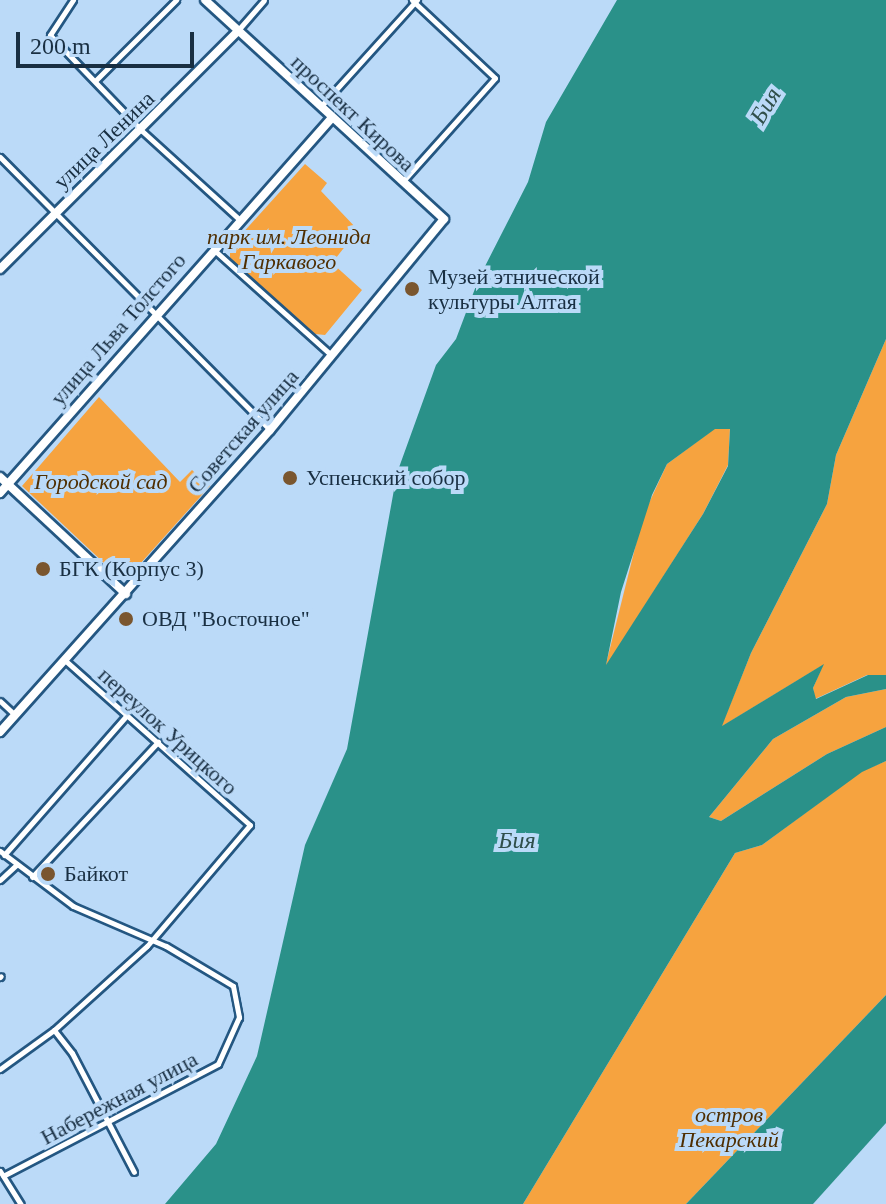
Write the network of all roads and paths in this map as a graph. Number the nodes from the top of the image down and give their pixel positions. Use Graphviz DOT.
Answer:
graph roads {
  1 [pos="73,0"];
  2 [pos="176,0"];
  3 [pos="205,0"];
  4 [pos="264,0"];
  5 [pos="414,1"];
  6 [pos="237,32"];
  7 [pos="95,81"];
  8 [pos="322,105"];
  9 [pos="330,120"];
  10 [pos="141,130"];
  11 [pos="0,157"];
  12 [pos="7,164"];
  13 [pos="0,171"];
  14 [pos="402,182"];
  15 [pos="55,212"];
  16 [pos="444,219"];
  17 [pos="240,220"];
  18 [pos="213,248"];
  19 [pos="0,269"];
  20 [pos="155,313"];
  21 [pos="331,355"];
  22 [pos="270,430"];
  23 [pos="0,477"];
  24 [pos="8,484"];
  25 [pos="0,493"];
  26 [pos="126,594"];
  27 [pos="65,660"];
  28 [pos="0,701"];
  29 [pos="15,715"];
  30 [pos="127,715"];
  31 [pos="0,732"];
  32 [pos="158,742"];
  33 [pos="2,853"];
  34 [pos="17,864"];
  35 [pos="32,877"];
  36 [pos="0,880"];
  37 [pos="151,941"];
  38 [pos="54,1030"];
  39 [pos="0,1069"];
  40 [pos="110,1122"];
  41 [pos="134,1172"];
  42 [pos="2,1174"];
  43 [pos="21,1204"];
  1 -- 7 [label="street"];
  2 -- 7 [label="street"];
  3 -- 6 [label="street, проспект Кирова"];
  4 -- 6 [label="street, улица Ленина"];
  5 -- 8 [label="street"];
  5 -- 14 [label="street"];
  6 -- 8 [label="street, проспект Кирова"];
  6 -- 10 [label="street, улица Ленина"];
  7 -- 10 [label="street"];
  8 -- 9 [label="street, проспект Кирова"];
  9 -- 14 [label="street, проспект Кирова"];
  9 -- 17 [label="street, улица Льва Толстого"];
  10 -- 15 [label="street, улица Ленина"];
  10 -- 17 [label="street"];
  11 -- 12 [label="street"];
  12 -- 13 [label="street"];
  12 -- 15 [label="street"];
  14 -- 16 [label="street, проспект Кирова"];
  15 -- 19 [label="street, улица Ленина"];
  15 -- 20 [label="street"];
  16 -- 21 [label="street, Советская улица"];
  17 -- 18 [label="street, улица Льва Толстого"];
  18 -- 20 [label="street, улица Льва Толстого"];
  18 -- 21 [label="street"];
  20 -- 22 [label="street"];
  20 -- 24 [label="street, улица Льва Толстого"];
  21 -- 22 [label="street, Советская улица"];
  22 -- 26 [label="street, Советская улица"];
  23 -- 24 [label="street"];
  24 -- 25 [label="street, улица Льва Толстого"];
  24 -- 26 [label="street"];
  26 -- 27 [label="street, Советская улица"];
  27 -- 29 [label="street, Советская улица"];
  27 -- 30 [label="street, переулок Урицкого"];
  28 -- 29 [label="street"];
  29 -- 31 [label="street, Советская улица"];
  30 -- 32 [label="street, переулок Урицкого"];
  30 -- 33 [label="street"];
  32 -- 35 [label="street"];
  32 -- 37 [label="street, переулок Урицкого"];
  33 -- 34 [label="street"];
  34 -- 35 [label="street"];
  34 -- 36 [label="street"];
  35 -- 37 [label="street"];
  37 -- 38 [label="street"];
  37 -- 40 [label="street, Набережная улица"];
  38 -- 39 [label="street"];
  38 -- 40 [label="street"];
  40 -- 41 [label="street"];
  40 -- 42 [label="street, Набережная улица"];
  42 -- 43 [label="street"];
}
